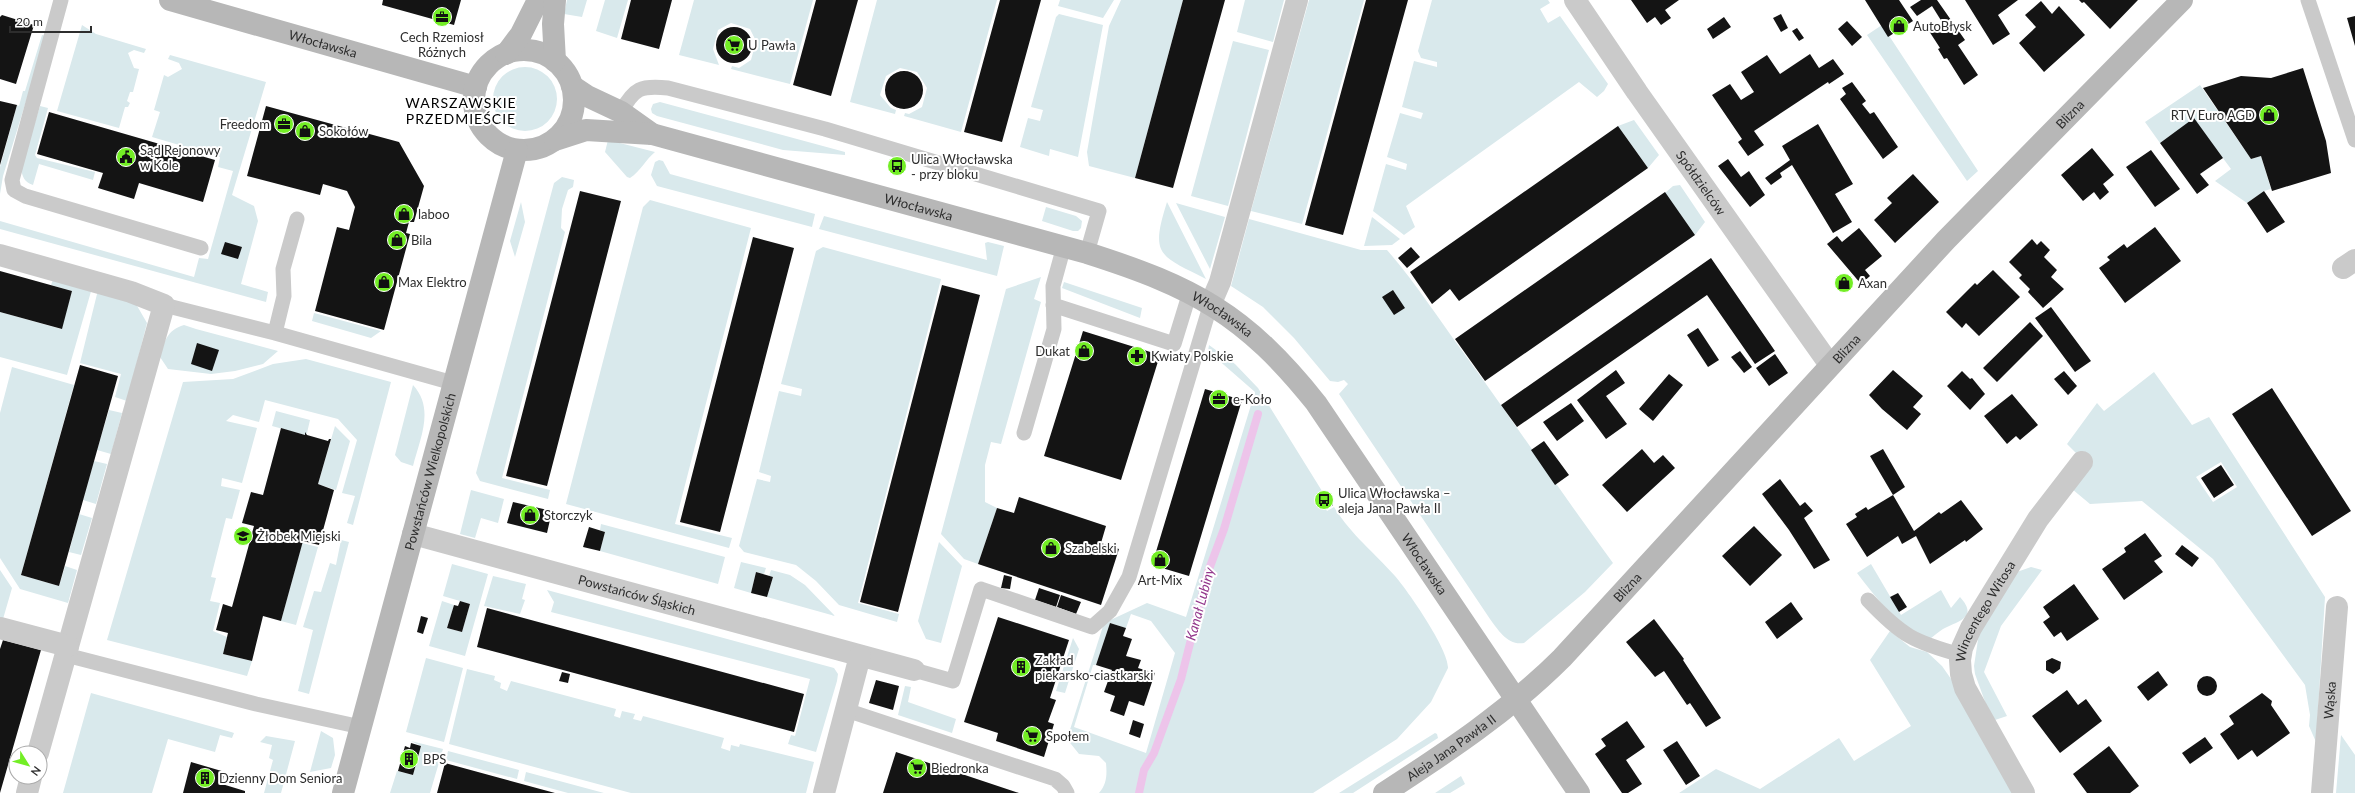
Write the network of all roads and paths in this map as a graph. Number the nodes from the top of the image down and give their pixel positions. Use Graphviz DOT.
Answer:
graph roads {
  1 [pos="61,0"];
  2 [pos="170,0"];
  3 [pos="538,0"];
  4 [pos="556,0"];
  5 [pos="1297,0"];
  6 [pos="1575,0"];
  7 [pos="2182,0"];
  8 [pos="2308,0"];
  9 [pos="506,54"];
  10 [pos="555,61"];
  11 [pos="572,86"];
  12 [pos="476,87"];
  13 [pos="620,112"];
  14 [pos="652,134"];
  15 [pos="555,140"];
  16 [pos="2355,140"];
  17 [pos="517,150"];
  18 [pos="297,219"];
  19 [pos="1064,246"];
  20 [pos="201,248"];
  21 [pos="1087,253"];
  22 [pos="0,255"];
  23 [pos="1190,292"];
  24 [pos="1211,303"];
  25 [pos="164,305"];
  26 [pos="1053,305"];
  27 [pos="275,332"];
  28 [pos="1830,365"];
  29 [pos="453,383"];
  30 [pos="1024,433"];
  31 [pos="2082,462"];
  32 [pos="413,534"];
  33 [pos="1868,600"];
  34 [pos="2337,607"];
  35 [pos="0,628"];
  36 [pos="67,650"];
  37 [pos="1961,655"];
  38 [pos="860,656"];
  39 [pos="914,670"];
  40 [pos="1516,700"];
  41 [pos="846,710"];
  42 [pos="361,727"];
  43 [pos="40,745"];
  44 [pos="343,793"];
  45 [pos="824,793"];
  46 [pos="1067,793"];
  47 [pos="1384,793"];
  48 [pos="1579,793"];
  49 [pos="2024,793"];
  50 [pos="2322,793"];
  1 -- 20 [label="lane"];
  2 -- 12 [label="street, Włocławska"];
  3 -- 9 [label="street"];
  4 -- 10 [label="street"];
  5 -- 24 [label="street"];
  6 -- 28 [label="street, Spółdzielców"];
  7 -- 28 [label="street, Blizna"];
  8 -- 16 [label="lane"];
  9 -- 10 [label="street"];
  9 -- 12 [label="street"];
  10 -- 11 [label="street"];
  11 -- 13 [label="street, Włocławska"];
  11 -- 15 [label="street"];
  12 -- 17 [label="street"];
  13 -- 14 [label="street, Włocławska"];
  13 -- 21 [label="lane"];
  14 -- 15 [label="street, Włocławska"];
  14 -- 19 [label="street, Włocławska"];
  15 -- 17 [label="street"];
  17 -- 29 [label="street, Powstańców Wielkopolskich"];
  18 -- 27 [label="lane"];
  19 -- 21 [label="street, Włocławska"];
  19 -- 26 [label="lane"];
  21 -- 23 [label="street, Włocławska"];
  22 -- 25 [label="street"];
  23 -- 24 [label="street, Włocławska"];
  23 -- 26 [label="lane"];
  24 -- 39 [label="lane"];
  24 -- 40 [label="street, Włocławska"];
  25 -- 27 [label="lane"];
  25 -- 36 [label="street"];
  26 -- 30 [label="lane"];
  27 -- 29 [label="lane"];
  28 -- 40 [label="street, Blizna"];
  29 -- 32 [label="street, Powstańców Wielkopolskich"];
  31 -- 37 [label="street, Wincentego Witosa"];
  32 -- 38 [label="street, Powstańców Śląskich"];
  32 -- 42 [label="street, Powstańców Wielkopolskich"];
  33 -- 37 [label="lane"];
  34 -- 50 [label="street, Wąska"];
  35 -- 36 [label="street"];
  36 -- 42 [label="lane"];
  36 -- 43 [label="street"];
  37 -- 49 [label="street, Wincentego Witosa"];
  38 -- 39 [label="street, Powstańców Śląskich"];
  38 -- 41 [label="street"];
  40 -- 47 [label="street, Aleja Jana Pawła II"];
  40 -- 48 [label="street, Włocławska"];
  41 -- 45 [label="street"];
  41 -- 46 [label="lane"];
  42 -- 44 [label="street, Powstańców Wielkopolskich"];
}
